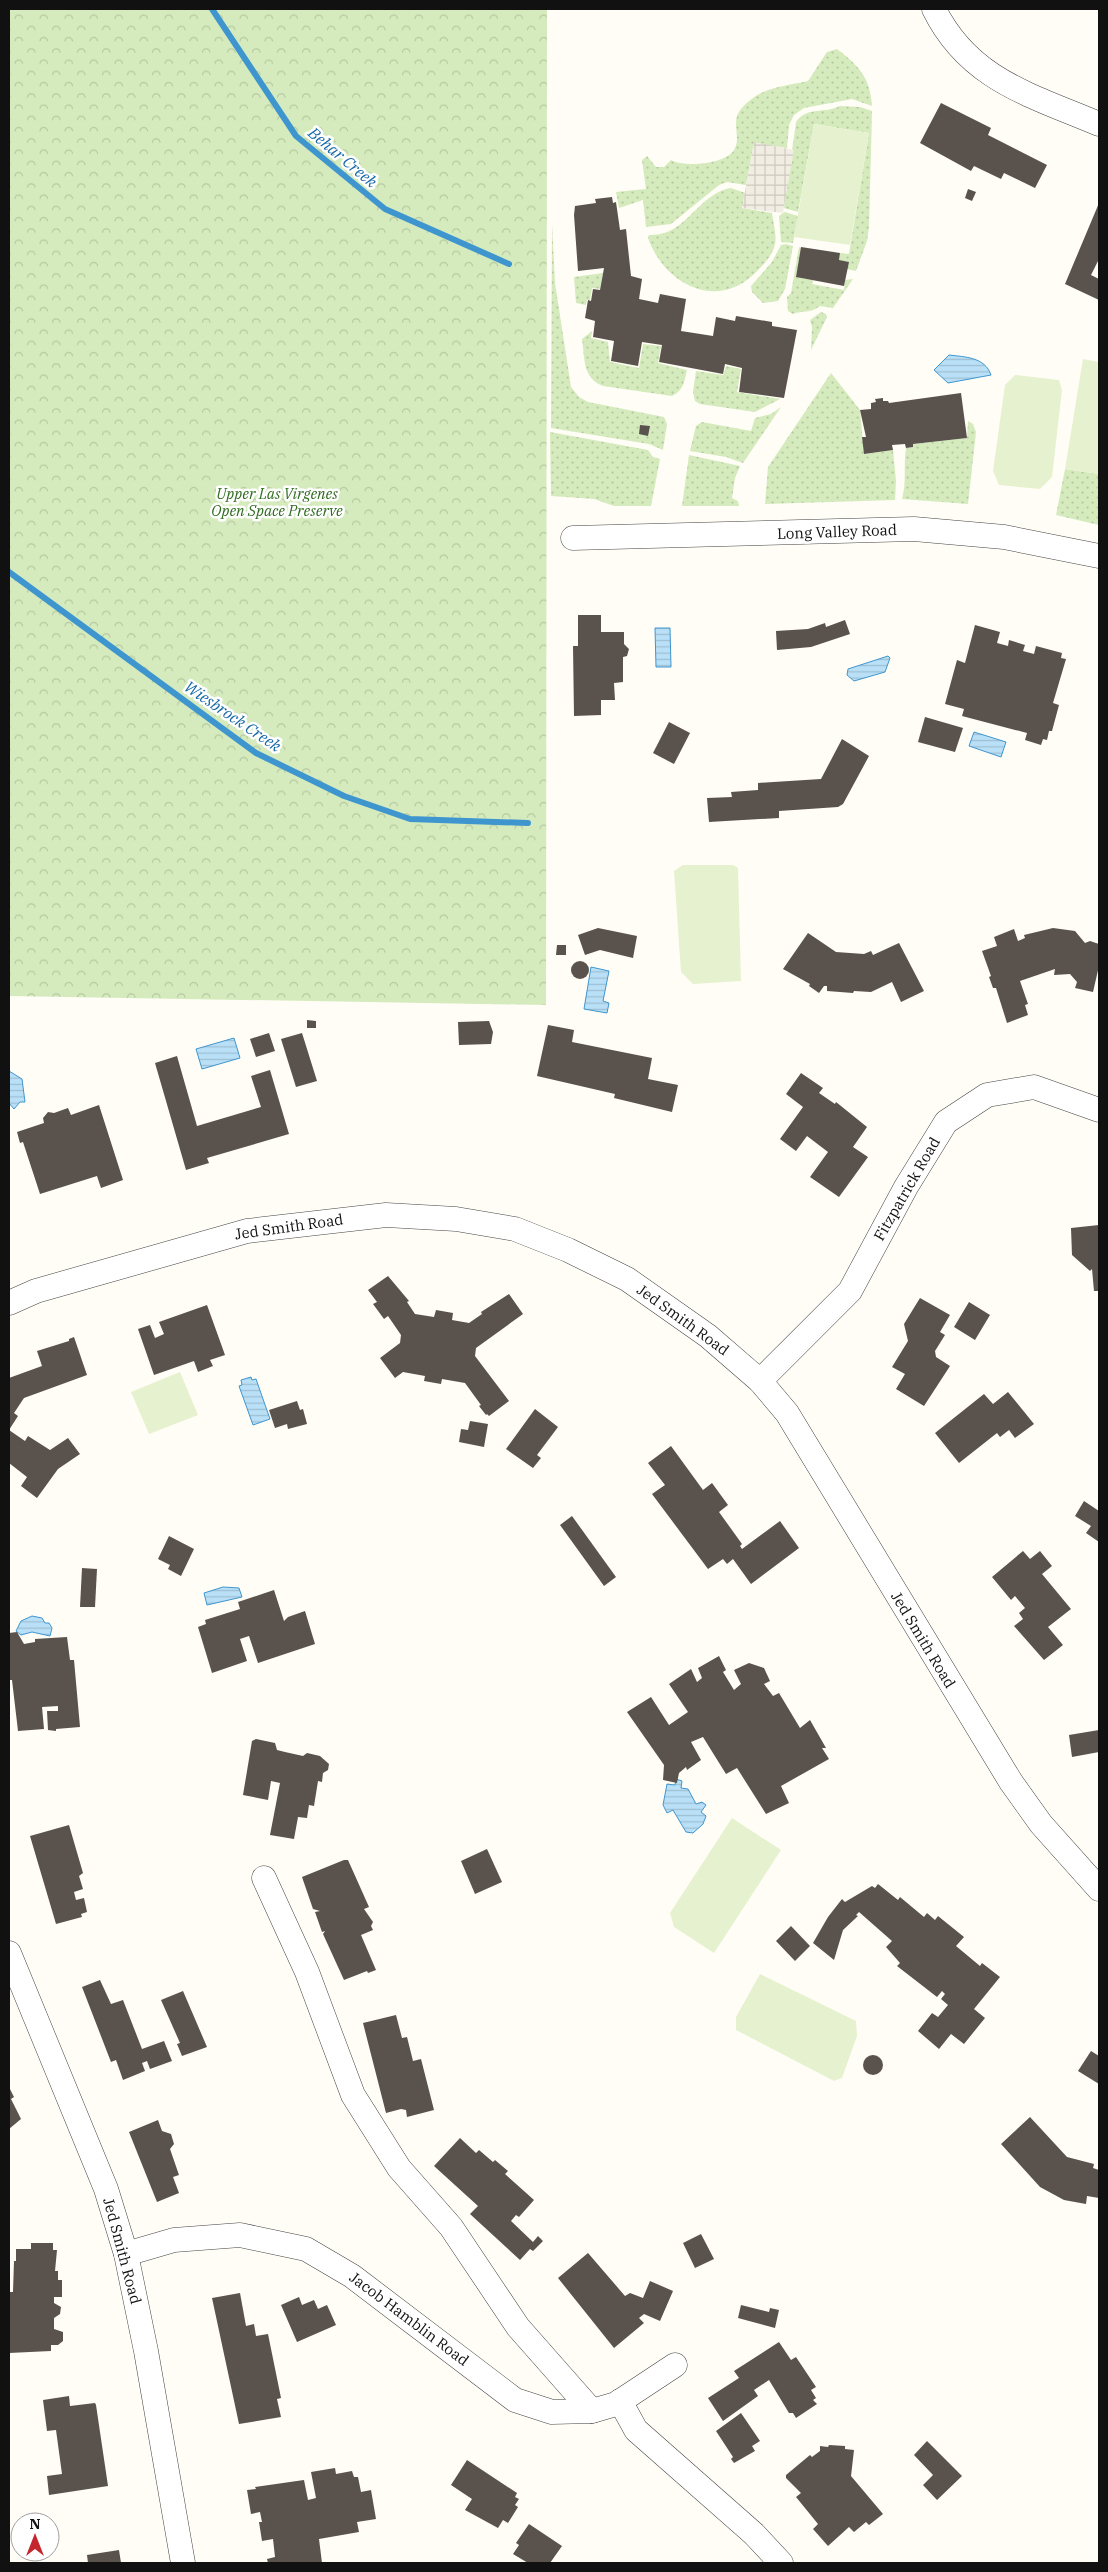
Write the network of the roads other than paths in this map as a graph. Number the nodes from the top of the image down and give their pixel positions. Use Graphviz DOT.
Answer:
graph roads {
  1 [pos="934,9"];
  2 [pos="1099,124"];
  3 [pos="573,538"];
  4 [pos="1099,556"];
  5 [pos="1099,1110"];
  6 [pos="9,1303"];
  7 [pos="760,1381"];
  8 [pos="264,1878"];
  9 [pos="1099,1889"];
  10 [pos="9,1953"];
  11 [pos="126,2254"];
  12 [pos="675,2365"];
  13 [pos="620,2401"];
  14 [pos="592,2411"];
  15 [pos="183,2563"];
  16 [pos="780,2563"];
  1 -- 2 [label="street"];
  3 -- 4 [label="street, Long Valley Road"];
  5 -- 7 [label="street, Fitzpatrick Road"];
  6 -- 7 [label="street, Jed Smith Road"];
  7 -- 9 [label="street, Jed Smith Road"];
  8 -- 14 [label="street"];
  10 -- 11 [label="street, Jed Smith Road"];
  11 -- 14 [label="street, Jacob Hamblin Road"];
  11 -- 15 [label="street, Jed Smith Road"];
  12 -- 13 [label="street, Jacob Hamblin Road"];
  13 -- 14 [label="street, Jacob Hamblin Road"];
  13 -- 16 [label="street"];
}
